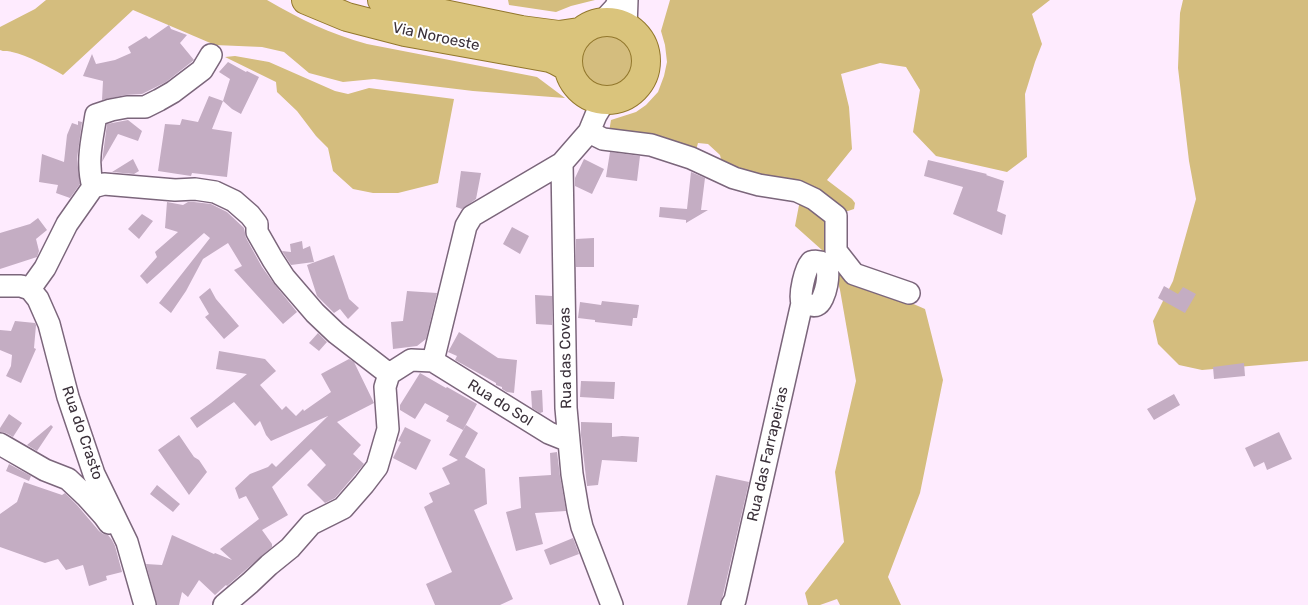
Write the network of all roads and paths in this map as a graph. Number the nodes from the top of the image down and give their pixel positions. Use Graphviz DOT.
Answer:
graph roads {
  1 [pos="306,0"];
  2 [pos="382,0"];
  3 [pos="619,0"];
  4 [pos="627,0"];
  5 [pos="603,27"];
  6 [pos="211,55"];
  7 [pos="568,67"];
  8 [pos="595,111"];
  9 [pos="562,163"];
  10 [pos="93,187"];
  11 [pos="0,286"];
  12 [pos="30,289"];
  13 [pos="909,293"];
  14 [pos="802,303"];
  15 [pos="433,361"];
  16 [pos="389,374"];
  17 [pos="569,441"];
  18 [pos="0,442"];
  19 [pos="127,542"];
  20 [pos="145,605"];
  21 [pos="224,605"];
  22 [pos="612,605"];
  23 [pos="732,605"];
  1 -- 7 [label="main road, Via Noroeste"];
  2 -- 5 [label="main road, Via Noroeste"];
  3 -- 5 [label="street"];
  4 -- 5 [label="street"];
  5 -- 7 [label="main road"];
  5 -- 8 [label="main road"];
  6 -- 10 [label="street"];
  7 -- 8 [label="main road"];
  8 -- 9 [label="street"];
  8 -- 13 [label="street"];
  9 -- 15 [label="street"];
  9 -- 17 [label="street, Rua das Covas"];
  10 -- 12 [label="street"];
  10 -- 16 [label="street"];
  11 -- 12 [label="street"];
  12 -- 19 [label="street, Rua do Crasto"];
  14 -- 23 [label="street, Rua das Farrapeiras"];
  15 -- 16 [label="street"];
  15 -- 17 [label="street, Rua do Sol"];
  16 -- 21 [label="street"];
  17 -- 22 [label="street, Rua das Covas"];
  18 -- 19 [label="street"];
  19 -- 20 [label="street, Rua do Crasto"];
}
